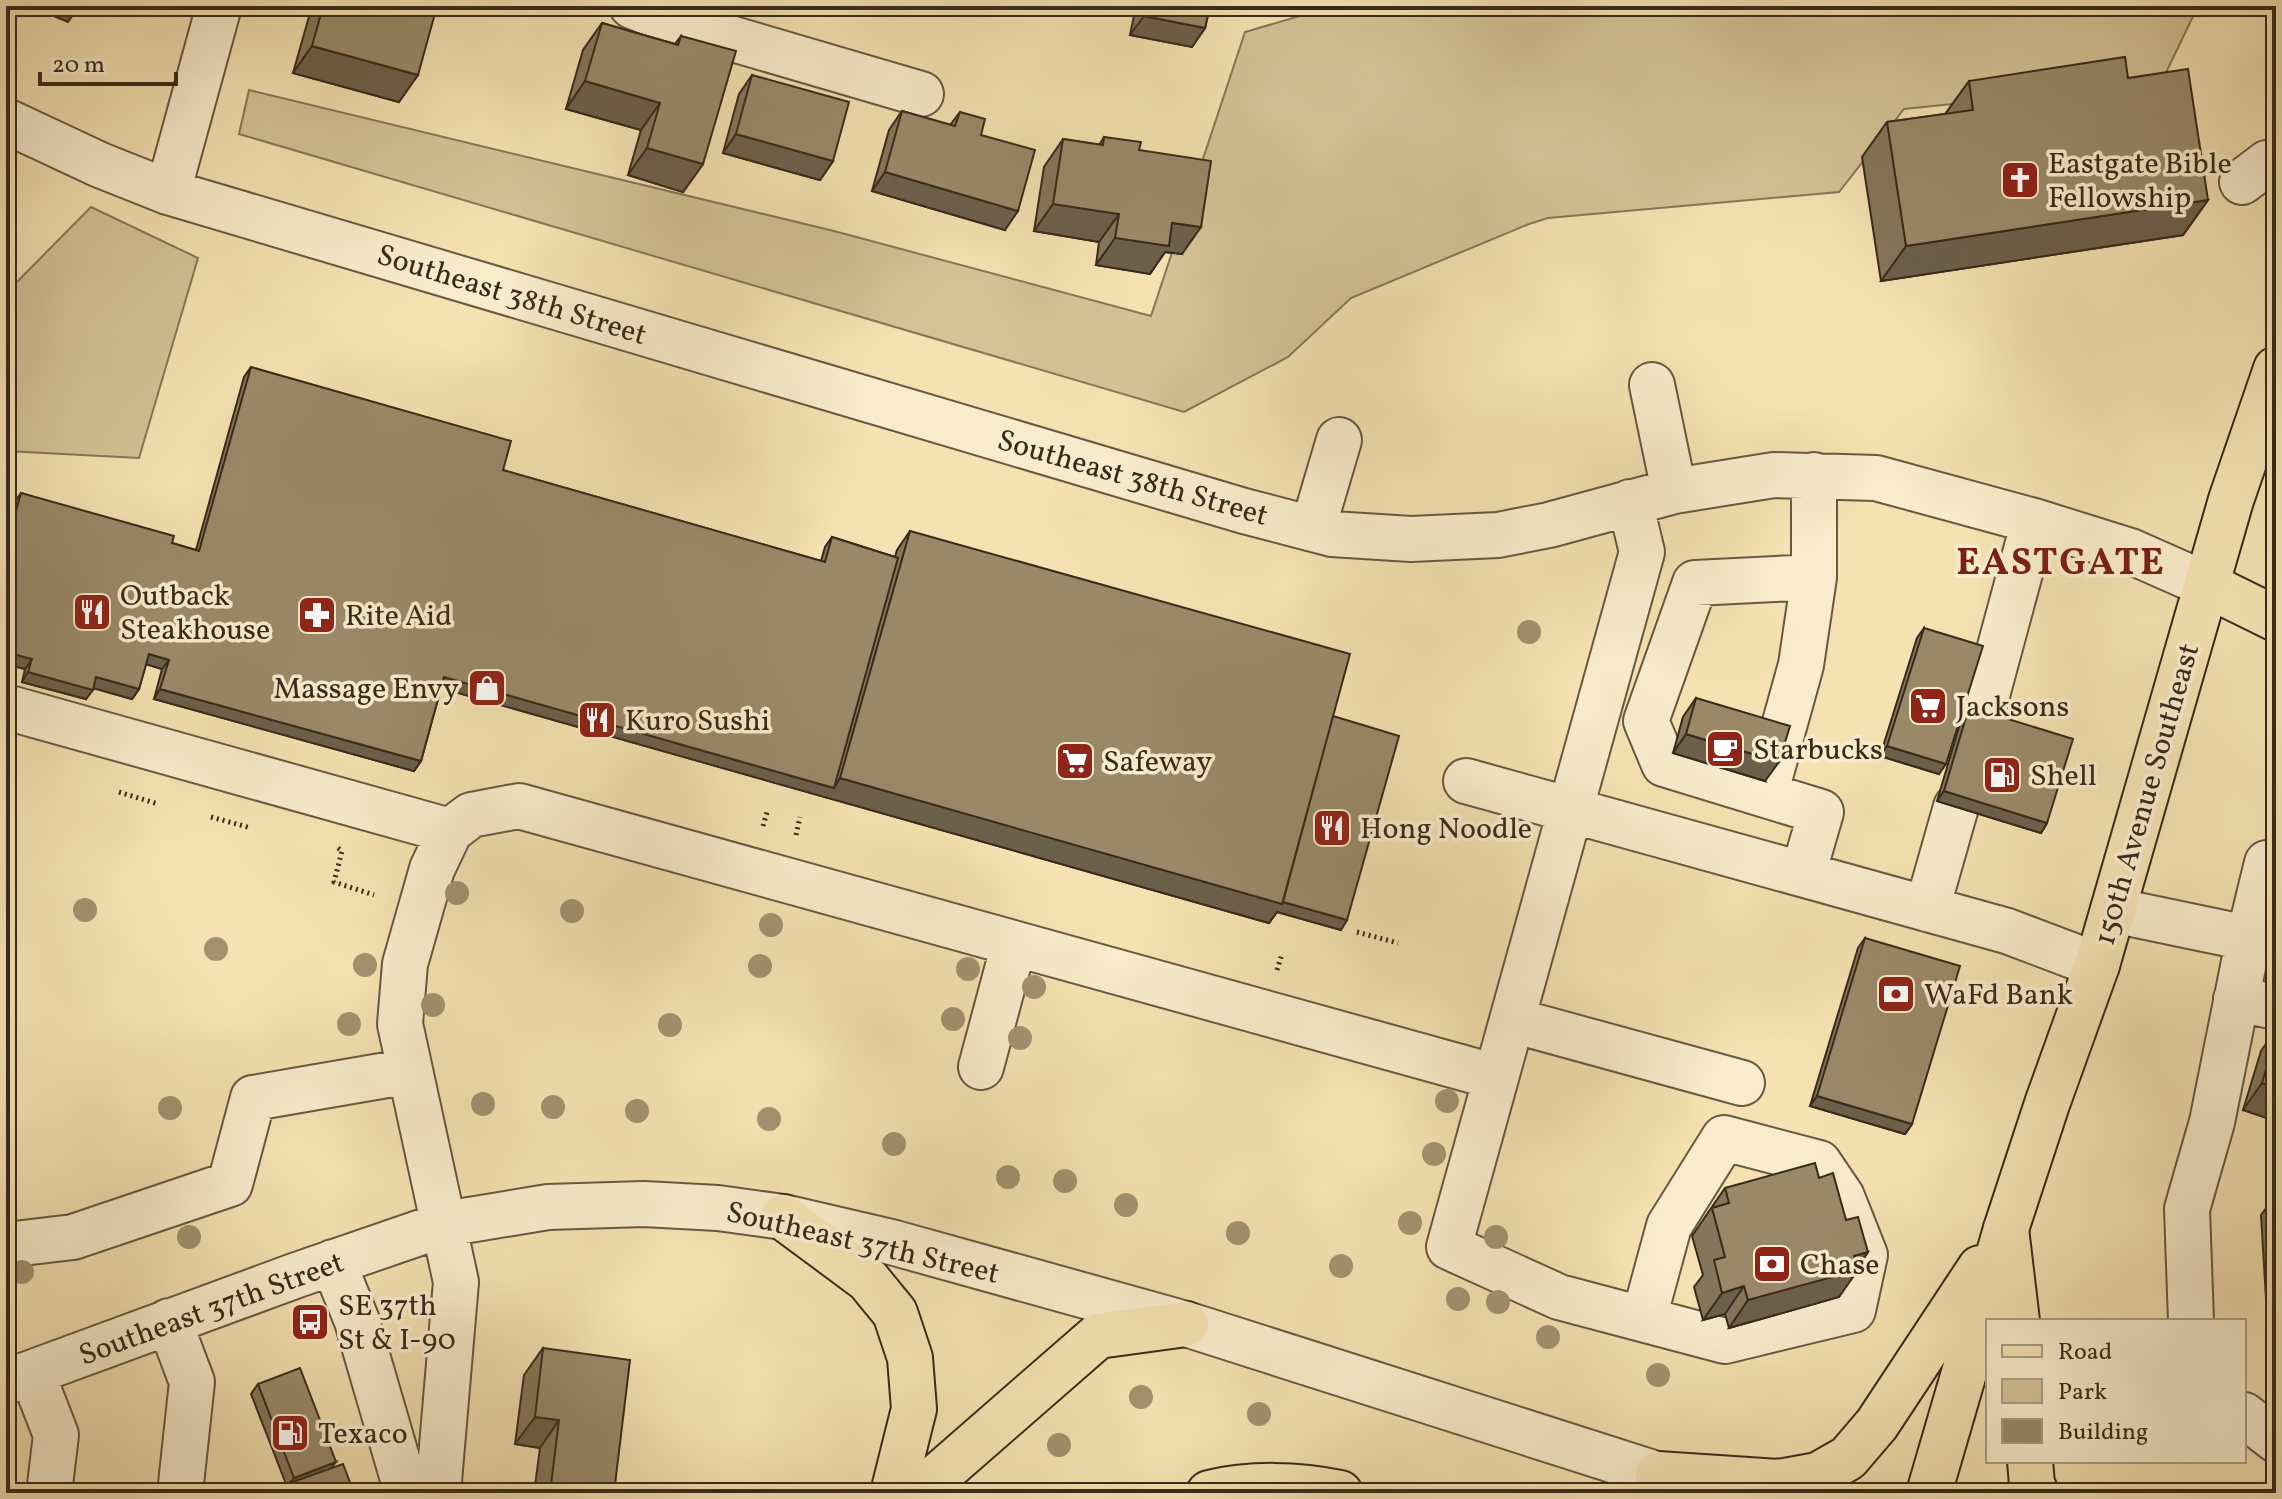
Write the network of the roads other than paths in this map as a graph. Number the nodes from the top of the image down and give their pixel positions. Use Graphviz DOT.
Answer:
graph roads {
  1 [pos="219,6"];
  2 [pos="632,6"];
  3 [pos="921,94"];
  4 [pos="6,121"];
  5 [pos="168,192"];
  6 [pos="2276,369"];
  7 [pos="1652,385"];
  8 [pos="1339,440"];
  9 [pos="1814,475"];
  10 [pos="1674,491"];
  11 [pos="1630,502"];
  12 [pos="2034,521"];
  13 [pos="1313,528"];
  14 [pos="1814,577"];
  15 [pos="2207,585"];
  16 [pos="2276,619"];
  17 [pos="6,707"];
  18 [pos="1980,721"];
  19 [pos="1466,781"];
  20 [pos="1765,794"];
  21 [pos="1956,807"];
  22 [pos="1571,811"];
  23 [pos="450,831"];
  24 [pos="2276,865"];
  25 [pos="1803,874"];
  26 [pos="1927,909"];
  27 [pos="2113,910"];
  28 [pos="2262,940"];
  29 [pos="1014,944"];
  30 [pos="2097,965"];
  31 [pos="2256,1003"];
  32 [pos="1512,1020"];
  33 [pos="981,1067"];
  34 [pos="410,1071"];
  35 [pos="1496,1077"];
  36 [pos="1742,1083"];
  37 [pos="783,1217"];
  38 [pos="445,1224"];
  39 [pos="2006,1229"];
  40 [pos="6,1245"];
  41 [pos="333,1262"];
  42 [pos="1644,1318"];
  43 [pos="2017,1319"];
  44 [pos="2191,1319"];
  45 [pos="169,1321"];
  46 [pos="1186,1324"];
  47 [pos="19,1378"];
  48 [pos="2246,1417"];
  49 [pos="2276,1440"];
  50 [pos="2030,1463"];
  51 [pos="1672,1484"];
  52 [pos="49,1493"];
  53 [pos="180,1493"];
  54 [pos="407,1493"];
  55 [pos="438,1493"];
  56 [pos="893,1493"];
  57 [pos="918,1493"];
  58 [pos="1209,1493"];
  59 [pos="1340,1493"];
  60 [pos="1716,1493"];
  61 [pos="1929,1493"];
  62 [pos="2036,1493"];
  1 -- 5 [label="street"];
  2 -- 3 [label="street"];
  4 -- 5 [label="street, Southeast 38th Street"];
  5 -- 13 [label="street, Southeast 38th Street"];
  6 -- 15 [label="main road, 150th Avenue Southeast"];
  7 -- 10 [label="street"];
  8 -- 13 [label="street"];
  9 -- 10 [label="street, Southeast 38th Street"];
  9 -- 12 [label="street, Southeast 38th Street"];
  9 -- 14 [label="street"];
  10 -- 11 [label="street, Southeast 38th Street"];
  11 -- 13 [label="street, Southeast 38th Street"];
  11 -- 22 [label="street"];
  12 -- 15 [label="street, Southeast 38th Street"];
  12 -- 18 [label="street"];
  14 -- 20 [label="street"];
  14 -- 20 [label="street"];
  15 -- 16 [label="main road, Southeast 38th Street"];
  15 -- 27 [label="main road, 150th Avenue Southeast"];
  17 -- 23 [label="street"];
  19 -- 22 [label="street"];
  20 -- 25 [label="street"];
  21 -- 26 [label="street"];
  22 -- 25 [label="street"];
  22 -- 32 [label="street"];
  23 -- 29 [label="street"];
  23 -- 34 [label="street"];
  24 -- 28 [label="street"];
  25 -- 26 [label="street"];
  26 -- 30 [label="street"];
  27 -- 28 [label="street"];
  27 -- 30 [label="main road, 150th Avenue Southeast"];
  28 -- 31 [label="street"];
  29 -- 33 [label="street"];
  29 -- 35 [label="street"];
  30 -- 39 [label="main road, 150th Avenue Southeast"];
  31 -- 44 [label="street"];
  32 -- 35 [label="street"];
  32 -- 36 [label="street"];
  34 -- 38 [label="street"];
  34 -- 40 [label="street"];
  35 -- 42 [label="street"];
  37 -- 38 [label="street, Southeast 37th Street"];
  37 -- 46 [label="street, Southeast 37th Street"];
  37 -- 56 [label="main road"];
  38 -- 41 [label="street, Southeast 37th Street"];
  38 -- 55 [label="street"];
  39 -- 43 [label="main road"];
  39 -- 51 [label="main road"];
  39 -- 61 [label="main road, 150th Avenue Southeast"];
  41 -- 45 [label="street, Southeast 37th Street"];
  41 -- 54 [label="street"];
  42 -- 42 [label="street"];
  45 -- 47 [label="street, Southeast 37th Street"];
  45 -- 53 [label="street"];
  46 -- 51 [label="street, Southeast 37th Street"];
  46 -- 57 [label="main road"];
  47 -- 52 [label="street"];
  48 -- 49 [label="street"];
  50 -- 62 [label="main road"];
  51 -- 60 [label="street, Southeast 37th Street"];
  58 -- 59 [label="main road"];
}
